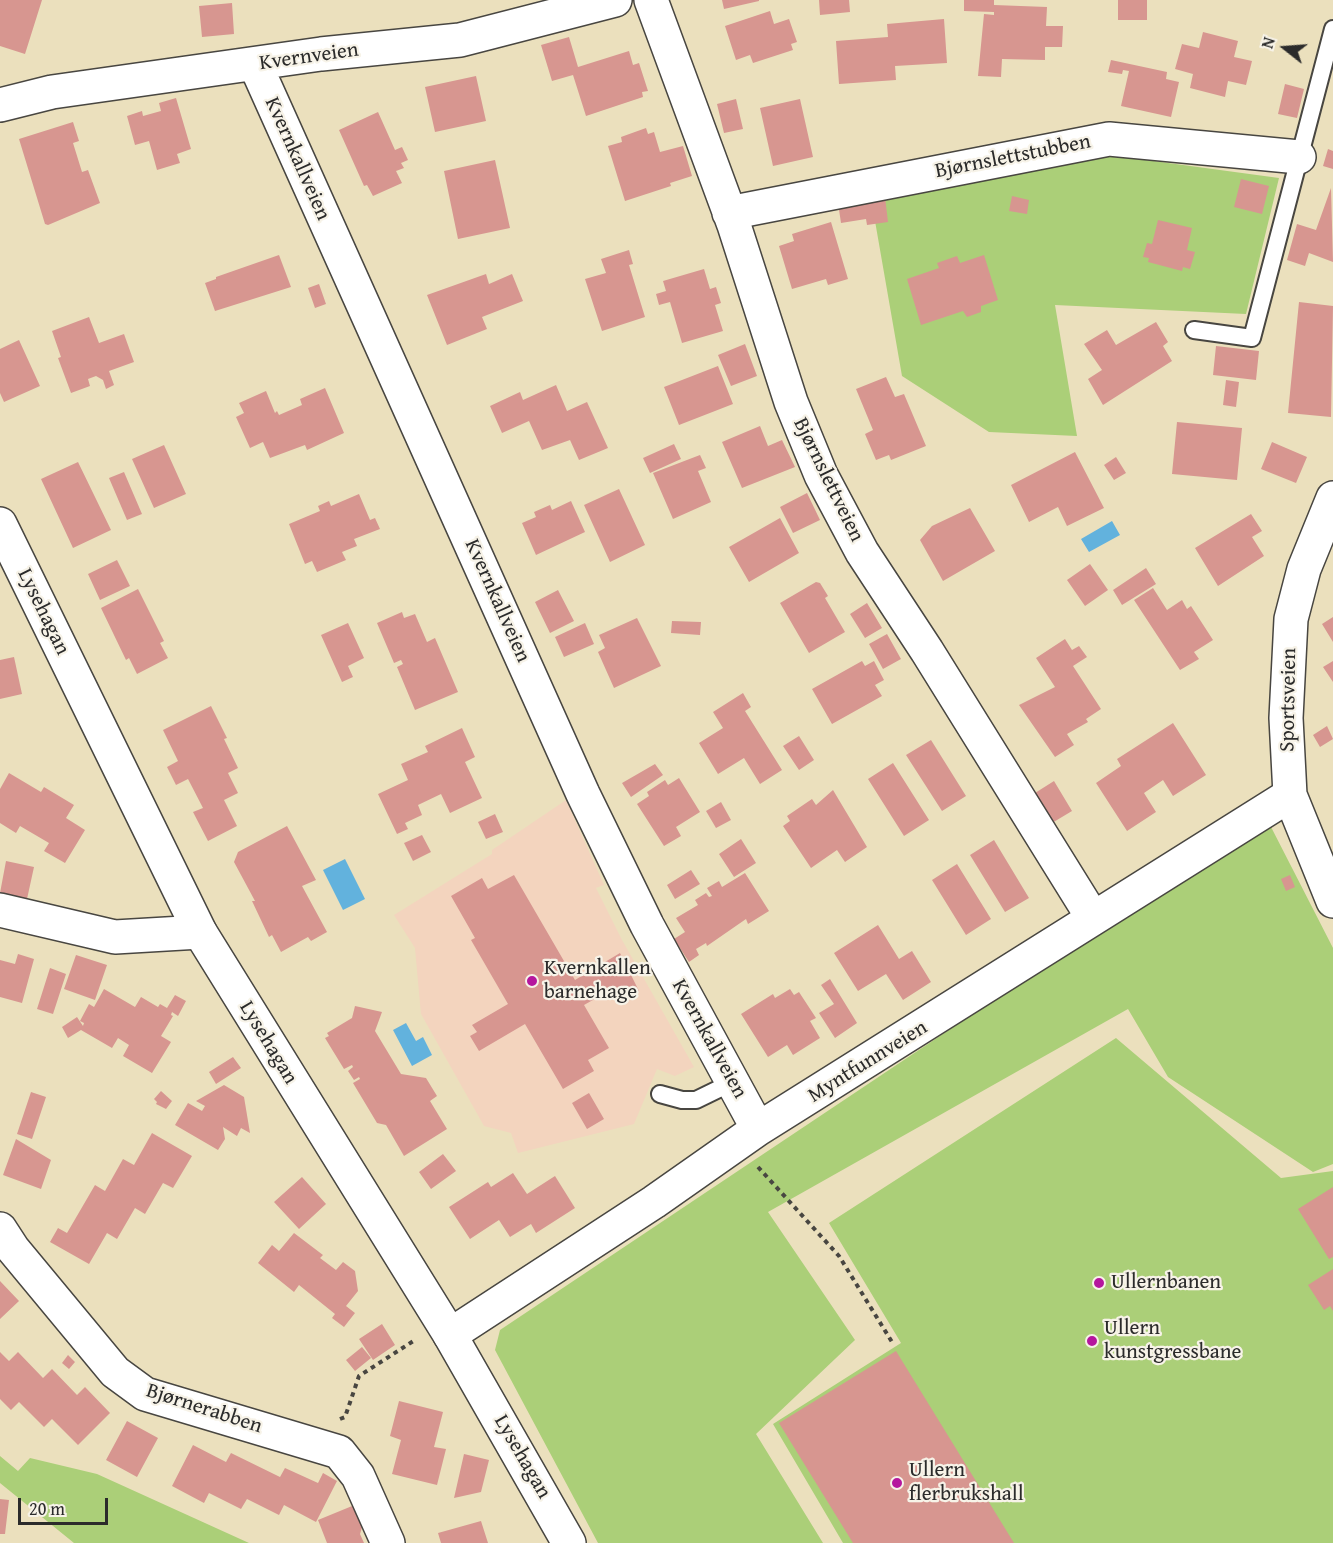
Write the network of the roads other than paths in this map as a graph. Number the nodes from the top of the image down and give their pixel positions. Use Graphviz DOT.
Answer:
graph roads {
  1 [pos="615,0"];
  2 [pos="651,0"];
  3 [pos="1333,29"];
  4 [pos="255,64"];
  5 [pos="0,105"];
  6 [pos="1299,157"];
  7 [pos="729,213"];
  8 [pos="1194,330"];
  9 [pos="1333,498"];
  10 [pos="0,524"];
  11 [pos="1290,795"];
  12 [pos="1333,901"];
  13 [pos="0,910"];
  14 [pos="1093,918"];
  15 [pos="200,932"];
  16 [pos="733,1082"];
  17 [pos="660,1094"];
  18 [pos="749,1136"];
  19 [pos="0,1229"];
  20 [pos="446,1329"];
  21 [pos="388,1543"];
  22 [pos="569,1543"];
  1 -- 4 [label="street, Kvernveien"];
  2 -- 7 [label="street, Bjørnslettveien"];
  3 -- 6 [label="lane"];
  4 -- 5 [label="street, Kvernveien"];
  4 -- 16 [label="street, Kvernkallveien"];
  6 -- 7 [label="street, Bjørnslettstubben"];
  6 -- 8 [label="lane"];
  7 -- 14 [label="street, Bjørnslettveien"];
  9 -- 11 [label="street, Sportsveien"];
  10 -- 15 [label="street, Lysehagan"];
  11 -- 12 [label="street, Sportsveien"];
  11 -- 14 [label="street, Myntfunnveien"];
  13 -- 15 [label="street"];
  14 -- 18 [label="street, Myntfunnveien"];
  15 -- 20 [label="street, Lysehagan"];
  16 -- 17 [label="lane"];
  16 -- 18 [label="street, Kvernkallveien"];
  18 -- 20 [label="street, Myntfunnveien"];
  19 -- 21 [label="street, Bjørnerabben"];
  20 -- 22 [label="street, Lysehagan"];
}
